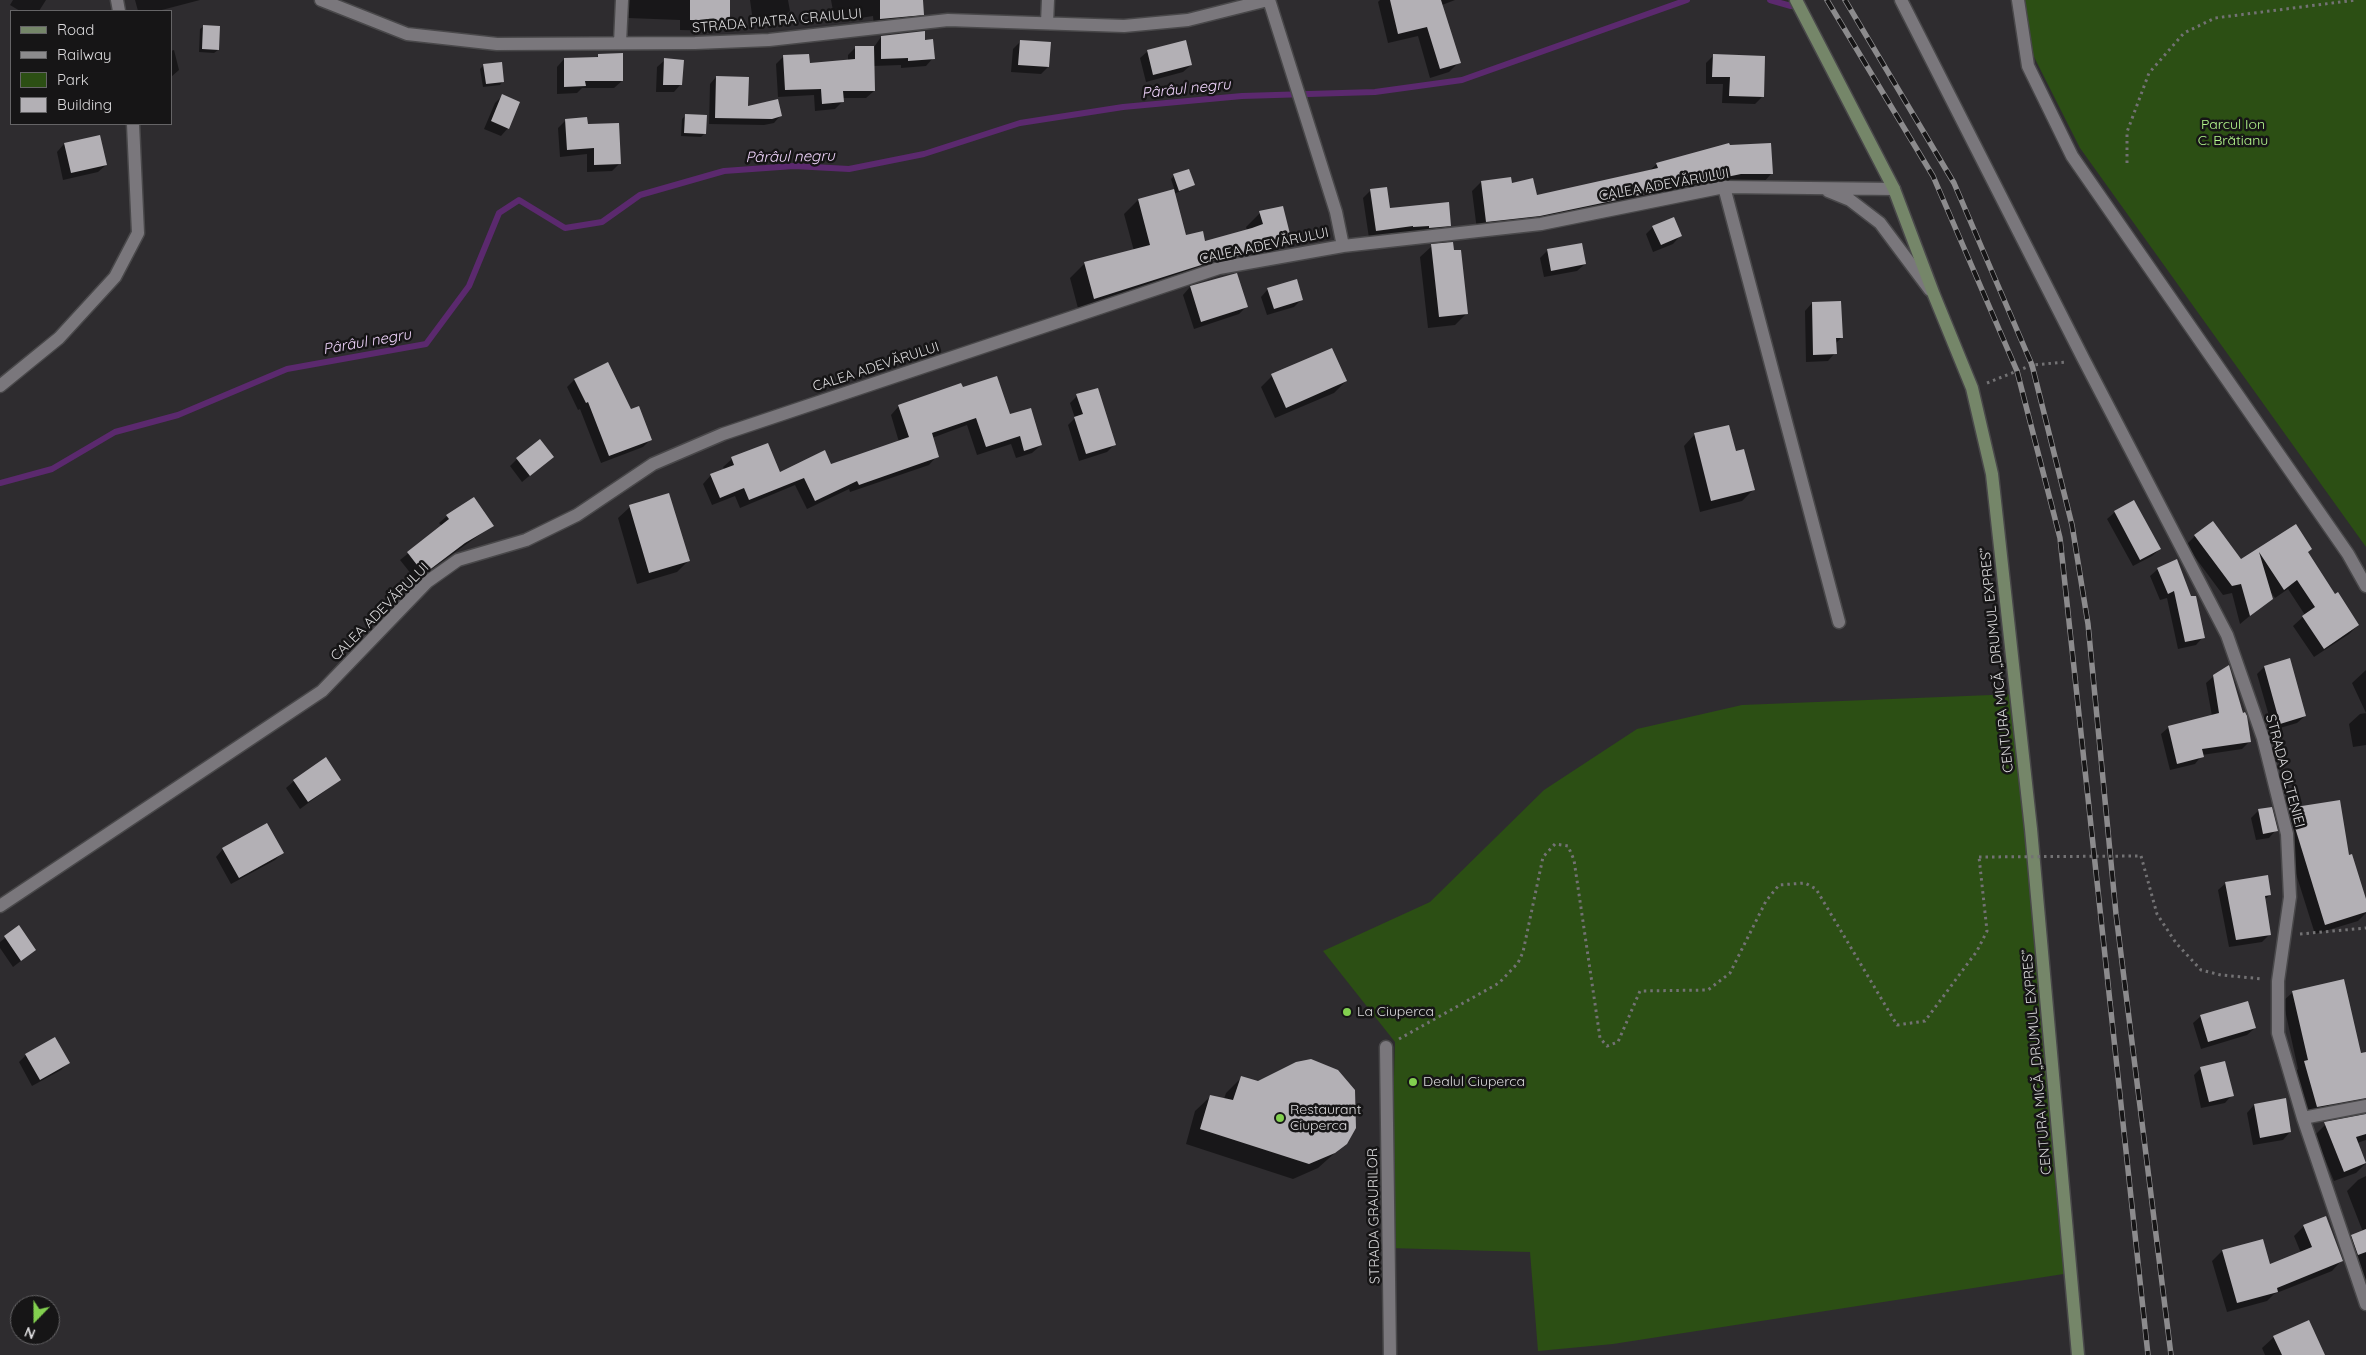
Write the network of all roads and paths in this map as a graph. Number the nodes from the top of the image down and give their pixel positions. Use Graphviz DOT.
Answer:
graph roads {
  1 [pos="321,0"];
  2 [pos="622,0"];
  3 [pos="1048,0"];
  4 [pos="1269,0"];
  5 [pos="1796,0"];
  6 [pos="1901,0"];
  7 [pos="2018,0"];
  8 [pos="2356,0"];
  9 [pos="1047,23"];
  10 [pos="620,43"];
  11 [pos="133,125"];
  12 [pos="2128,164"];
  13 [pos="1724,186"];
  14 [pos="1819,188"];
  15 [pos="1894,189"];
  16 [pos="1343,246"];
  17 [pos="1934,295"];
  18 [pos="2084,360"];
  19 [pos="0,386"];
  20 [pos="1972,388"];
  21 [pos="2366,586"];
  22 [pos="1839,622"];
  23 [pos="0,906"];
  24 [pos="2366,928"];
  25 [pos="2284,934"];
  26 [pos="2278,981"];
  27 [pos="1386,1047"];
  28 [pos="2366,1106"];
  29 [pos="2303,1118"];
  30 [pos="2366,1304"];
  31 [pos="1390,1355"];
  32 [pos="2078,1355"];
  1 -- 10 [label="street, STRADA PIATRA CRAIULUI"];
  2 -- 10 [label="street"];
  3 -- 9 [label="street"];
  4 -- 9 [label="street, STRADA PIATRA CRAIULUI"];
  4 -- 16 [label="street"];
  5 -- 15 [label="main road, CENTURA MICĂ „DRUMUL EXPRES”"];
  6 -- 18 [label="street, STRADA OLTENIEI"];
  7 -- 21 [label="street"];
  8 -- 12 [label="path"];
  9 -- 10 [label="street, STRADA PIATRA CRAIULUI"];
  11 -- 19 [label="street"];
  13 -- 14 [label="street, CALEA ADEVĂRULUI"];
  13 -- 16 [label="street, CALEA ADEVĂRULUI"];
  13 -- 22 [label="street"];
  14 -- 15 [label="street, CALEA ADEVĂRULUI"];
  14 -- 17 [label="street"];
  15 -- 17 [label="main road, CENTURA MICĂ „DRUMUL EXPRES”"];
  16 -- 23 [label="street, CALEA ADEVĂRULUI"];
  17 -- 20 [label="main road, CENTURA MICĂ „DRUMUL EXPRES”"];
  18 -- 20 [label="path"];
  18 -- 25 [label="street, STRADA OLTENIEI"];
  20 -- 32 [label="main road, CENTURA MICĂ „DRUMUL EXPRES”"];
  24 -- 25 [label="path"];
  25 -- 26 [label="street, STRADA OLTENIEI"];
  26 -- 27 [label="path, bridge"];
  26 -- 29 [label="street, STRADA OLTENIEI"];
  27 -- 31 [label="street, STRADA GRAURILOR"];
  28 -- 29 [label="street"];
  29 -- 30 [label="street, STRADA OLTENIEI"];
}
